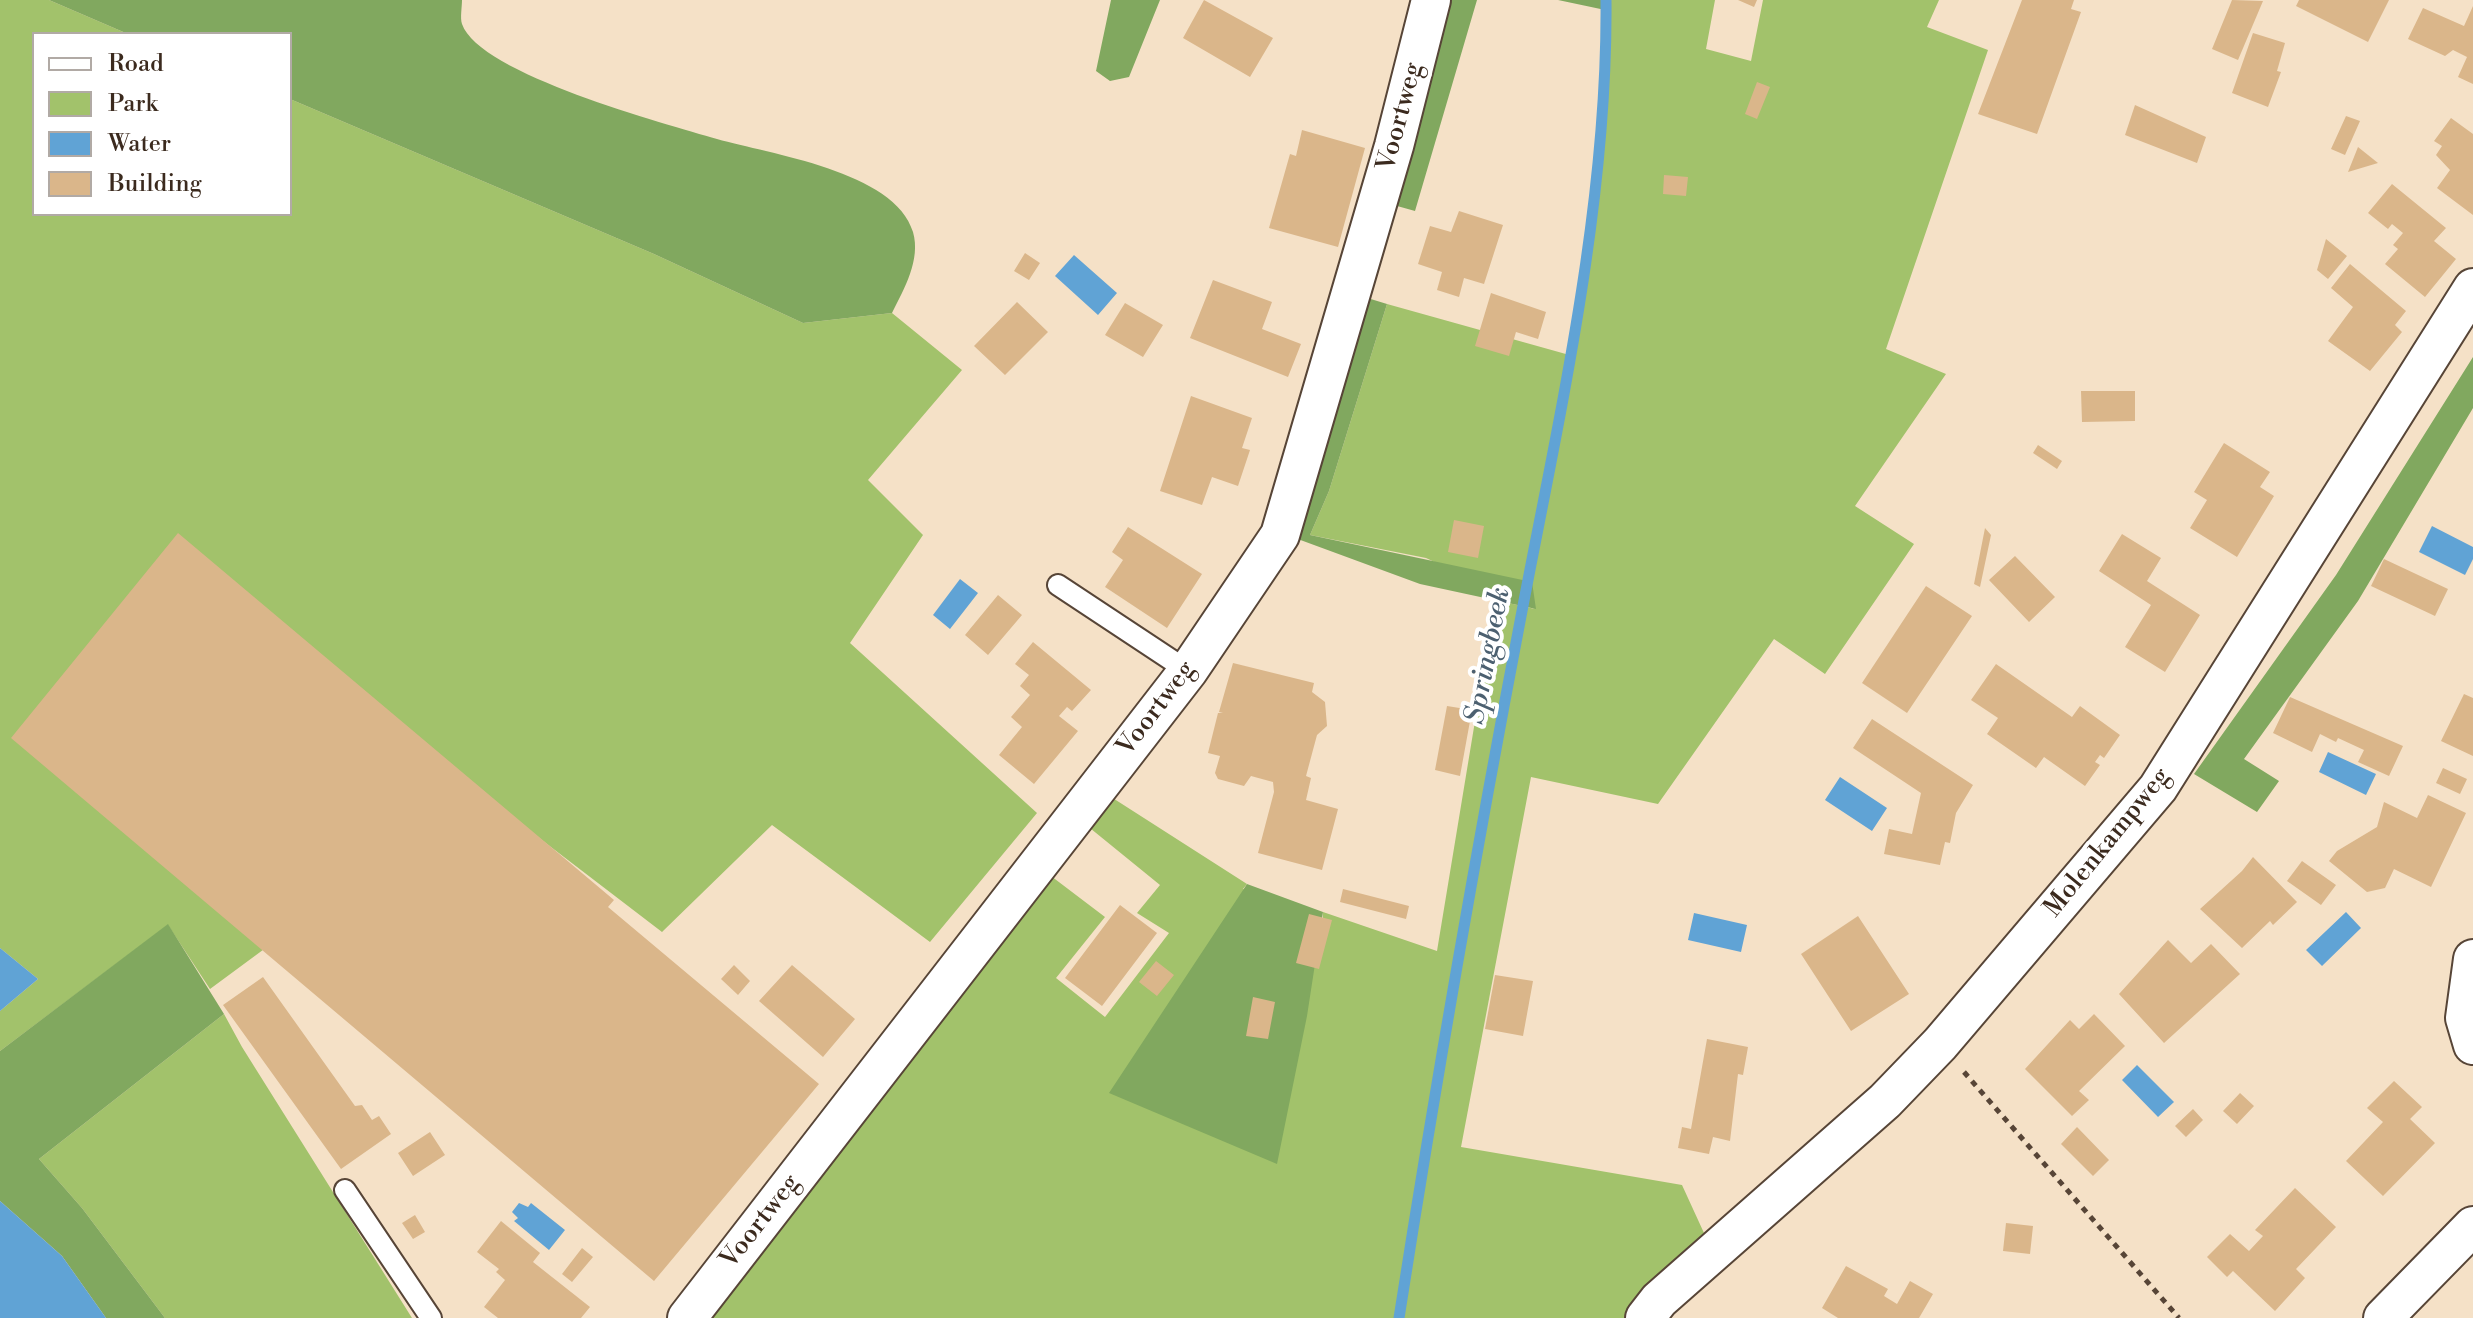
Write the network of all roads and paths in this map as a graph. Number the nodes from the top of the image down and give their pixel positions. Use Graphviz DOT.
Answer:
graph roads {
  1 [pos="1431,0"];
  2 [pos="2473,288"];
  3 [pos="1058,585"];
  4 [pos="1188,671"];
  5 [pos="2473,959"];
  6 [pos="1940,1044"];
  7 [pos="2473,1045"];
  8 [pos="345,1190"];
  9 [pos="2473,1226"];
  10 [pos="431,1318"];
  11 [pos="687,1318"];
  12 [pos="1645,1318"];
  13 [pos="2179,1318"];
  14 [pos="2383,1318"];
  1 -- 4 [label="street, Voortweg"];
  2 -- 6 [label="street, Molenkampweg"];
  3 -- 4 [label="lane"];
  4 -- 11 [label="street, Voortweg"];
  5 -- 7 [label="street"];
  6 -- 12 [label="street, Molenkampweg"];
  6 -- 13 [label="path"];
  8 -- 10 [label="lane"];
  9 -- 14 [label="street"];
}
